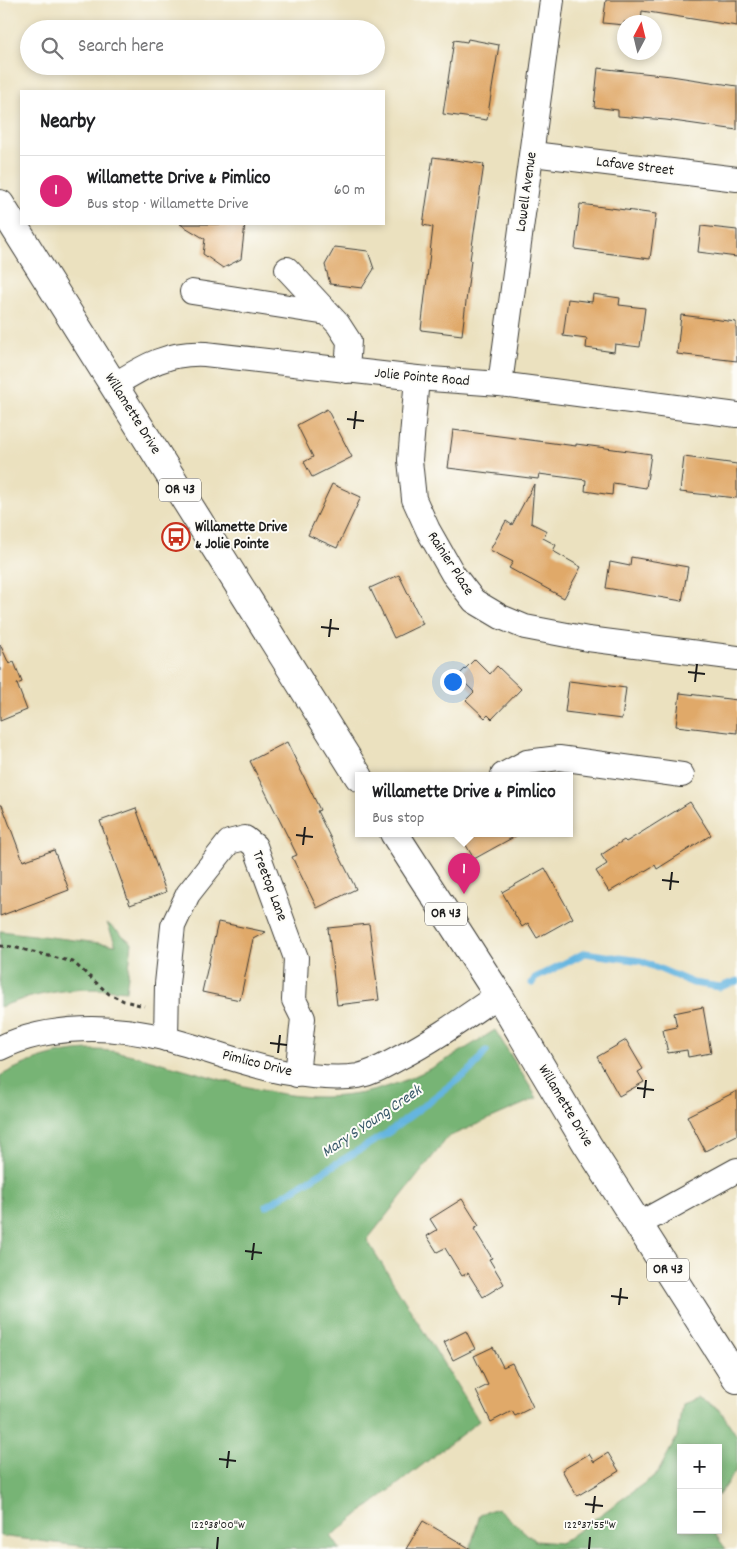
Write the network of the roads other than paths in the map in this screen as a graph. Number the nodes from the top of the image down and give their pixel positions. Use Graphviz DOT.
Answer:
graph roads {
  1 [pos="552,0"];
  2 [pos="533,154"];
  3 [pos="737,179"];
  4 [pos="0,204"];
  5 [pos="286,268"];
  6 [pos="192,292"];
  7 [pos="327,313"];
  8 [pos="347,370"];
  9 [pos="417,378"];
  10 [pos="500,384"];
  11 [pos="114,385"];
  12 [pos="737,415"];
  13 [pos="737,658"];
  14 [pos="356,772"];
  15 [pos="509,772"];
  16 [pos="682,775"];
  17 [pos="400,837"];
  18 [pos="498,995"];
  19 [pos="166,1039"];
  20 [pos="0,1048"];
  21 [pos="297,1075"];
  22 [pos="737,1170"];
  23 [pos="639,1224"];
  24 [pos="735,1372"];
  1 -- 2 [label="street, Lowell Avenue"];
  2 -- 3 [label="street, Lafave Street"];
  2 -- 10 [label="street, Lowell Avenue"];
  4 -- 11 [label="main road, Willamette Drive / OR 43"];
  5 -- 7 [label="street"];
  6 -- 7 [label="street"];
  7 -- 8 [label="street"];
  8 -- 9 [label="street, Jolie Pointe Road"];
  8 -- 11 [label="street, Jolie Pointe Road"];
  9 -- 10 [label="street, Jolie Pointe Road"];
  9 -- 13 [label="street, Rainier Place"];
  10 -- 12 [label="street, Jolie Pointe Road"];
  11 -- 14 [label="main road, Willamette Drive / OR 43"];
  15 -- 16 [label="street"];
  17 -- 18 [label="main road, Willamette Drive / OR 43"];
  18 -- 21 [label="street, Pimlico Drive"];
  18 -- 23 [label="main road, Willamette Drive / OR 43"];
  19 -- 20 [label="street, Pimlico Drive"];
  19 -- 21 [label="street, Pimlico Drive"];
  19 -- 21 [label="street, Treetop Lane"];
  22 -- 23 [label="street"];
  23 -- 24 [label="main road, Willamette Drive / OR 43"];
}
